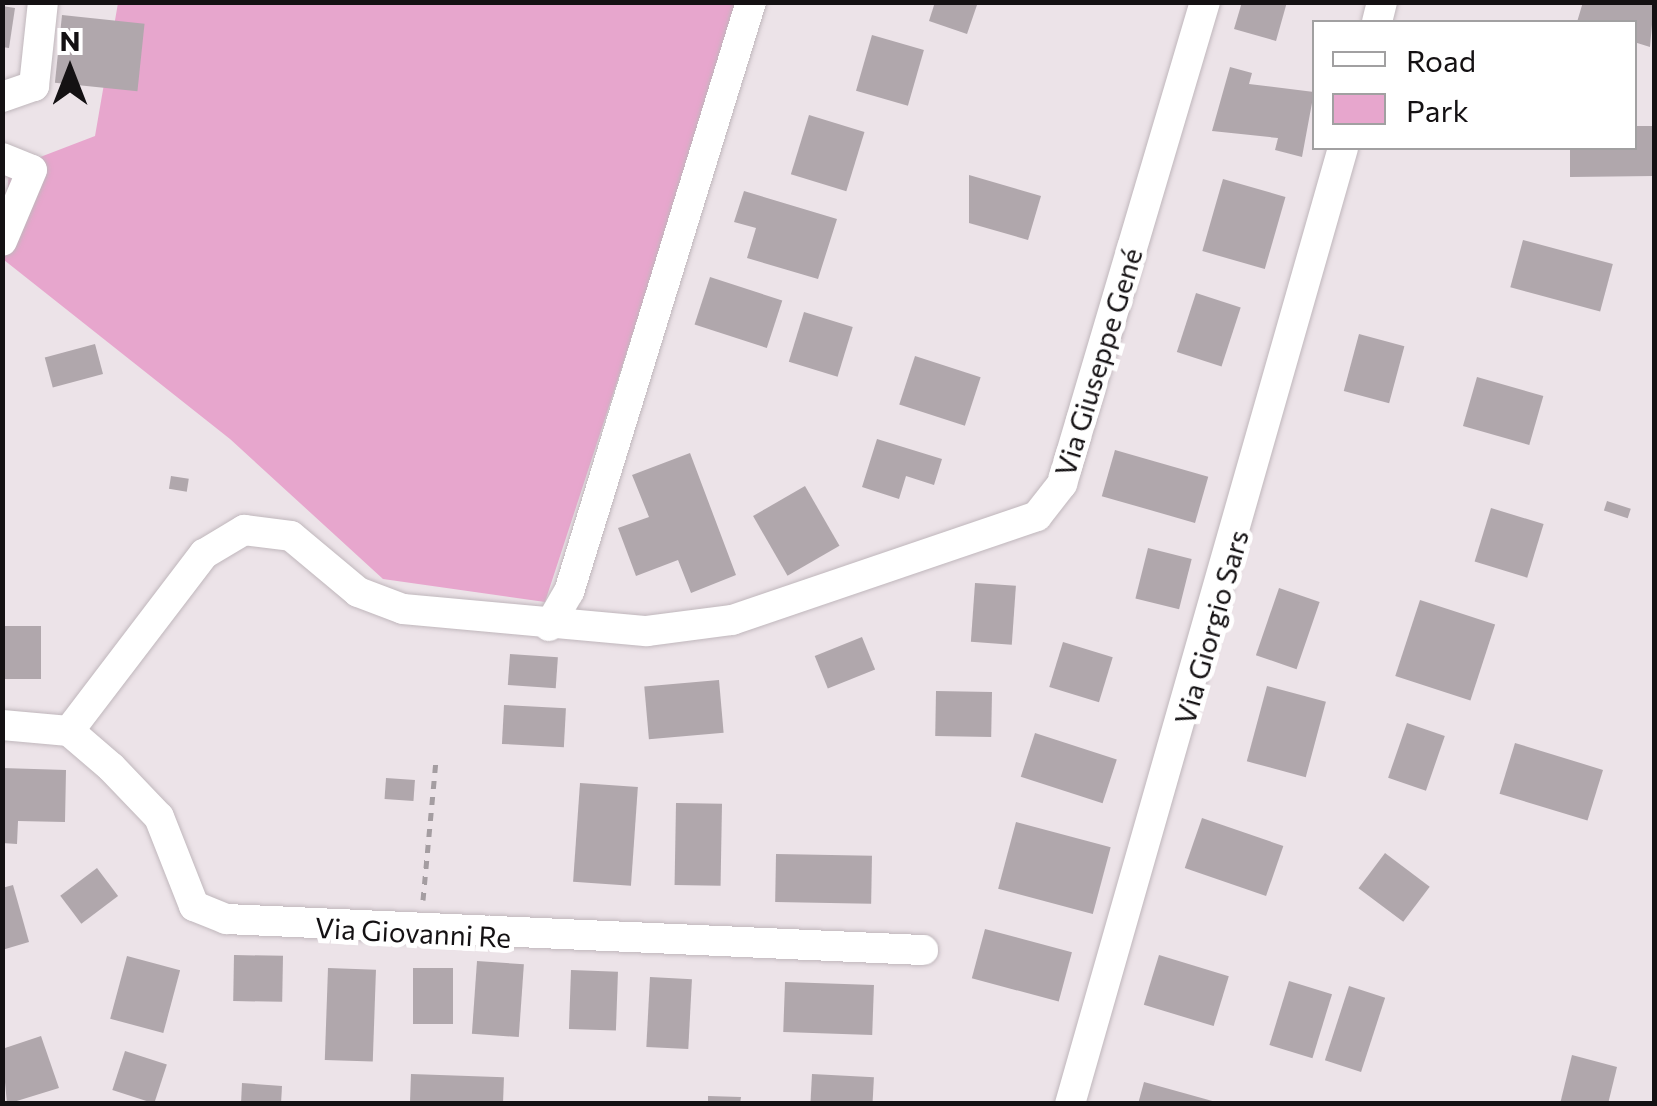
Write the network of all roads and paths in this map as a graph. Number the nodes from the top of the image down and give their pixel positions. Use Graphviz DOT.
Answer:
graph roads {
  1 [pos="42,2"];
  2 [pos="751,2"];
  3 [pos="1206,2"];
  4 [pos="2,97"];
  5 [pos="1342,150"];
  6 [pos="2,158"];
  7 [pos="2,241"];
  8 [pos="549,626"];
  9 [pos="2,725"];
  10 [pos="69,731"];
  11 [pos="436,759"];
  12 [pos="420,932"];
  13 [pos="923,950"];
  14 [pos="1070,1104"];
  1 -- 4 [label="street"];
  2 -- 8 [label="street"];
  3 -- 8 [label="street, Via Giuseppe Gené"];
  5 -- 14 [label="street, Via Giorgio Sars"];
  6 -- 7 [label="street"];
  8 -- 10 [label="street, Via Giuseppe Gené"];
  9 -- 10 [label="street"];
  10 -- 12 [label="street, Via Giovanni Re"];
  11 -- 12 [label="path"];
  12 -- 13 [label="street, Via Giovanni Re"];
}
